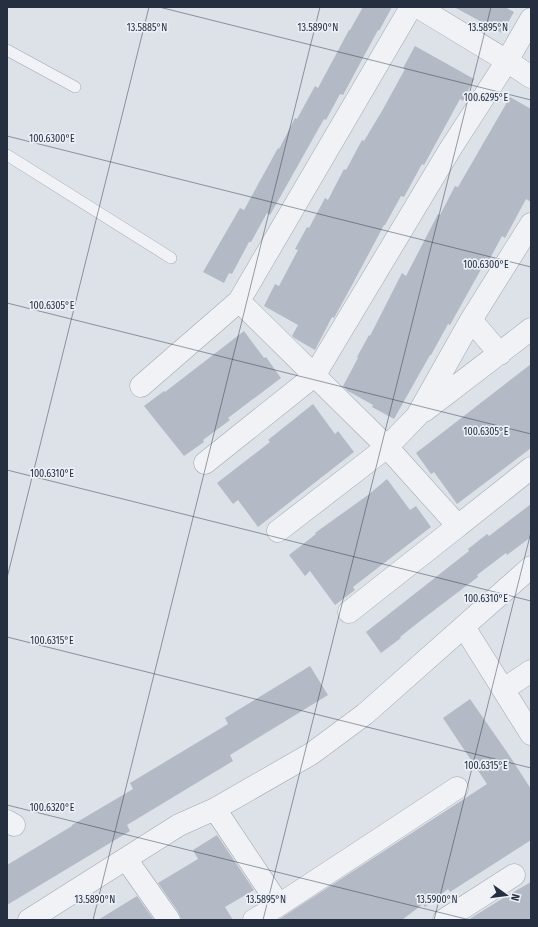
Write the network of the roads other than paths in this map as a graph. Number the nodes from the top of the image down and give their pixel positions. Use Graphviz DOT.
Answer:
graph roads {
  1 [pos="411,7"];
  2 [pos="418,7"];
  3 [pos="531,19"];
  4 [pos="7,50"];
  5 [pos="507,61"];
  6 [pos="531,77"];
  7 [pos="75,87"];
  8 [pos="7,155"];
  9 [pos="531,224"];
  10 [pos="171,258"];
  11 [pos="240,301"];
  12 [pos="471,320"];
  13 [pos="531,329"];
  14 [pos="500,354"];
  15 [pos="314,376"];
  16 [pos="141,386"];
  17 [pos="418,416"];
  18 [pos="387,448"];
  19 [pos="205,463"];
  20 [pos="531,468"];
  21 [pos="458,526"];
  22 [pos="278,531"];
  23 [pos="531,567"];
  24 [pos="349,612"];
  25 [pos="464,627"];
  26 [pos="531,671"];
  27 [pos="504,689"];
  28 [pos="531,734"];
  29 [pos="458,788"];
  30 [pos="215,809"];
  31 [pos="126,859"];
  32 [pos="514,875"];
  33 [pos="280,905"];
  34 [pos="42,917"];
  35 [pos="169,920"];
  36 [pos="254,920"];
  37 [pos="444,920"];
  1 -- 11 [label="street"];
  2 -- 5 [label="street"];
  3 -- 5 [label="street"];
  4 -- 7 [label="lane"];
  5 -- 6 [label="street"];
  5 -- 15 [label="street"];
  8 -- 10 [label="lane"];
  9 -- 12 [label="street"];
  11 -- 15 [label="street"];
  11 -- 16 [label="street"];
  12 -- 14 [label="street"];
  12 -- 17 [label="street"];
  13 -- 14 [label="street"];
  14 -- 17 [label="street"];
  15 -- 18 [label="street"];
  15 -- 19 [label="street"];
  17 -- 18 [label="street"];
  18 -- 21 [label="street"];
  18 -- 22 [label="street"];
  20 -- 21 [label="street"];
  21 -- 24 [label="street"];
  23 -- 25 [label="street"];
  25 -- 27 [label="street"];
  25 -- 30 [label="street"];
  26 -- 27 [label="street"];
  27 -- 28 [label="street"];
  29 -- 33 [label="street"];
  30 -- 31 [label="street"];
  30 -- 33 [label="street"];
  31 -- 34 [label="street"];
  31 -- 35 [label="street"];
  32 -- 37 [label="street"];
  33 -- 36 [label="street"];
}
